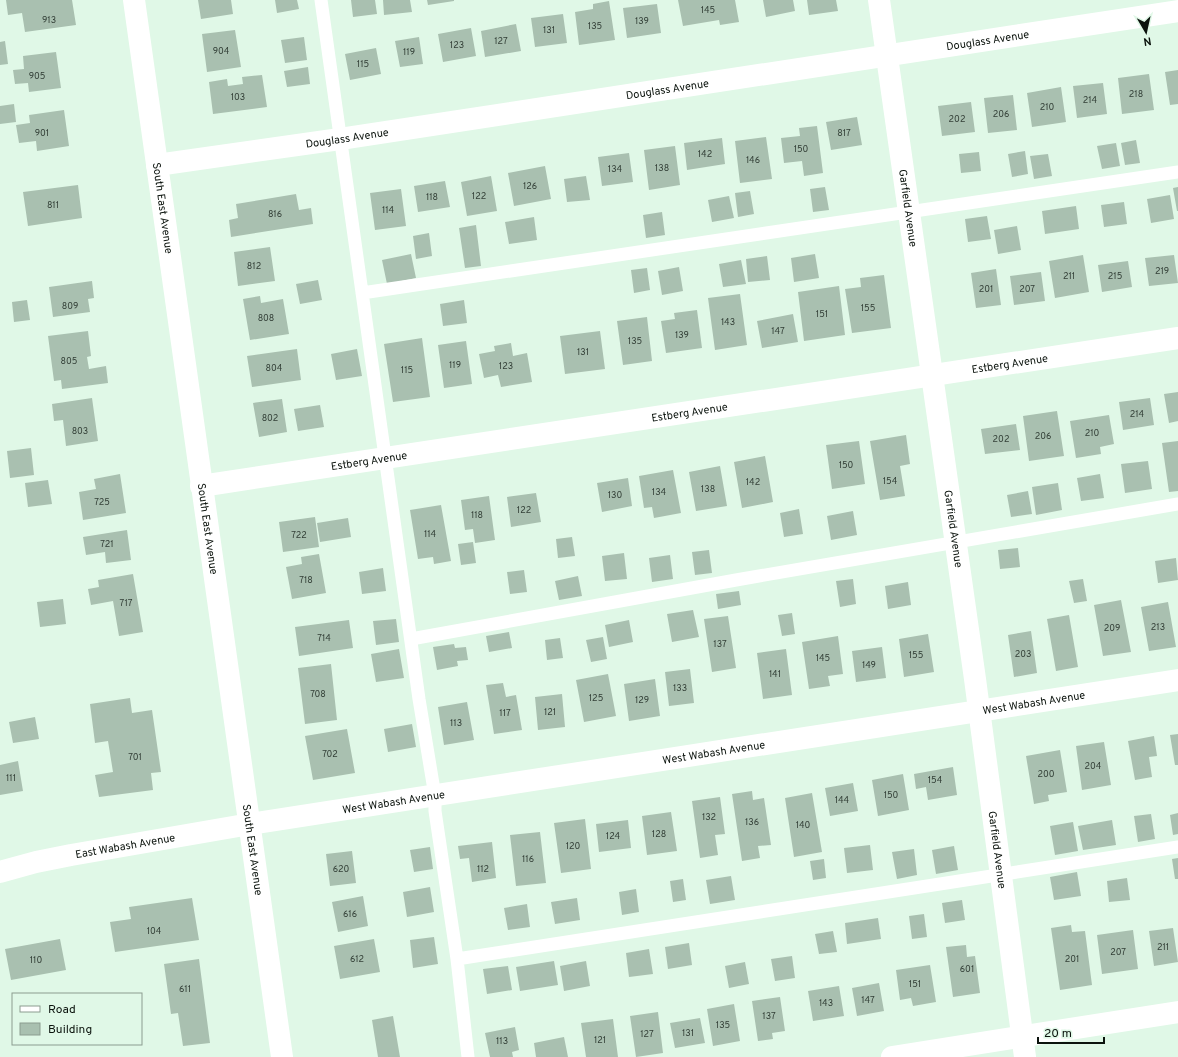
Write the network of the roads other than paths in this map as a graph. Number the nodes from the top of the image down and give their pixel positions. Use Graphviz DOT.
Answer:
graph roads {
  1 [pos="134,0"];
  2 [pos="321,0"];
  3 [pos="879,0"];
  4 [pos="1178,11"];
  5 [pos="886,56"];
  6 [pos="340,139"];
  7 [pos="157,165"];
  8 [pos="1178,172"];
  9 [pos="909,213"];
  10 [pos="362,293"];
  11 [pos="1178,338"];
  12 [pos="933,376"];
  13 [pos="385,457"];
  14 [pos="201,486"];
  15 [pos="1178,504"];
  16 [pos="956,543"];
  17 [pos="411,639"];
  18 [pos="1178,680"];
  19 [pos="978,711"];
  20 [pos="435,796"];
  21 [pos="250,824"];
  22 [pos="1178,847"];
  23 [pos="0,872"];
  24 [pos="1001,874"];
  25 [pos="457,959"];
  26 [pos="1178,1012"];
  27 [pos="1024,1047"];
  28 [pos="282,1057"];
  29 [pos="468,1057"];
  30 [pos="892,1057"];
  1 -- 7 [label="street, South East Avenue"];
  2 -- 6 [label="lane"];
  3 -- 5 [label="street, Garfield Avenue"];
  4 -- 5 [label="street, Douglass Avenue"];
  5 -- 6 [label="street, Douglass Avenue"];
  5 -- 9 [label="street, Garfield Avenue"];
  6 -- 7 [label="street, Douglass Avenue"];
  6 -- 10 [label="lane"];
  7 -- 14 [label="street, South East Avenue"];
  8 -- 9 [label="lane"];
  9 -- 10 [label="lane"];
  9 -- 12 [label="street, Garfield Avenue"];
  10 -- 13 [label="lane"];
  11 -- 12 [label="street, Estberg Avenue"];
  12 -- 13 [label="street, Estberg Avenue"];
  12 -- 16 [label="street, Garfield Avenue"];
  13 -- 14 [label="street, Estberg Avenue"];
  13 -- 17 [label="lane"];
  14 -- 21 [label="street, South East Avenue"];
  15 -- 16 [label="lane"];
  16 -- 17 [label="lane"];
  16 -- 19 [label="street, Garfield Avenue"];
  17 -- 20 [label="lane"];
  18 -- 19 [label="street, West Wabash Avenue"];
  19 -- 20 [label="street, West Wabash Avenue"];
  19 -- 24 [label="street, Garfield Avenue"];
  20 -- 21 [label="street, West Wabash Avenue"];
  20 -- 25 [label="lane"];
  21 -- 23 [label="street, East Wabash Avenue"];
  21 -- 28 [label="street, South East Avenue"];
  22 -- 24 [label="lane"];
  24 -- 25 [label="lane"];
  24 -- 27 [label="street, Garfield Avenue"];
  25 -- 29 [label="lane"];
  26 -- 27 [label="street"];
  27 -- 30 [label="street"];
}
